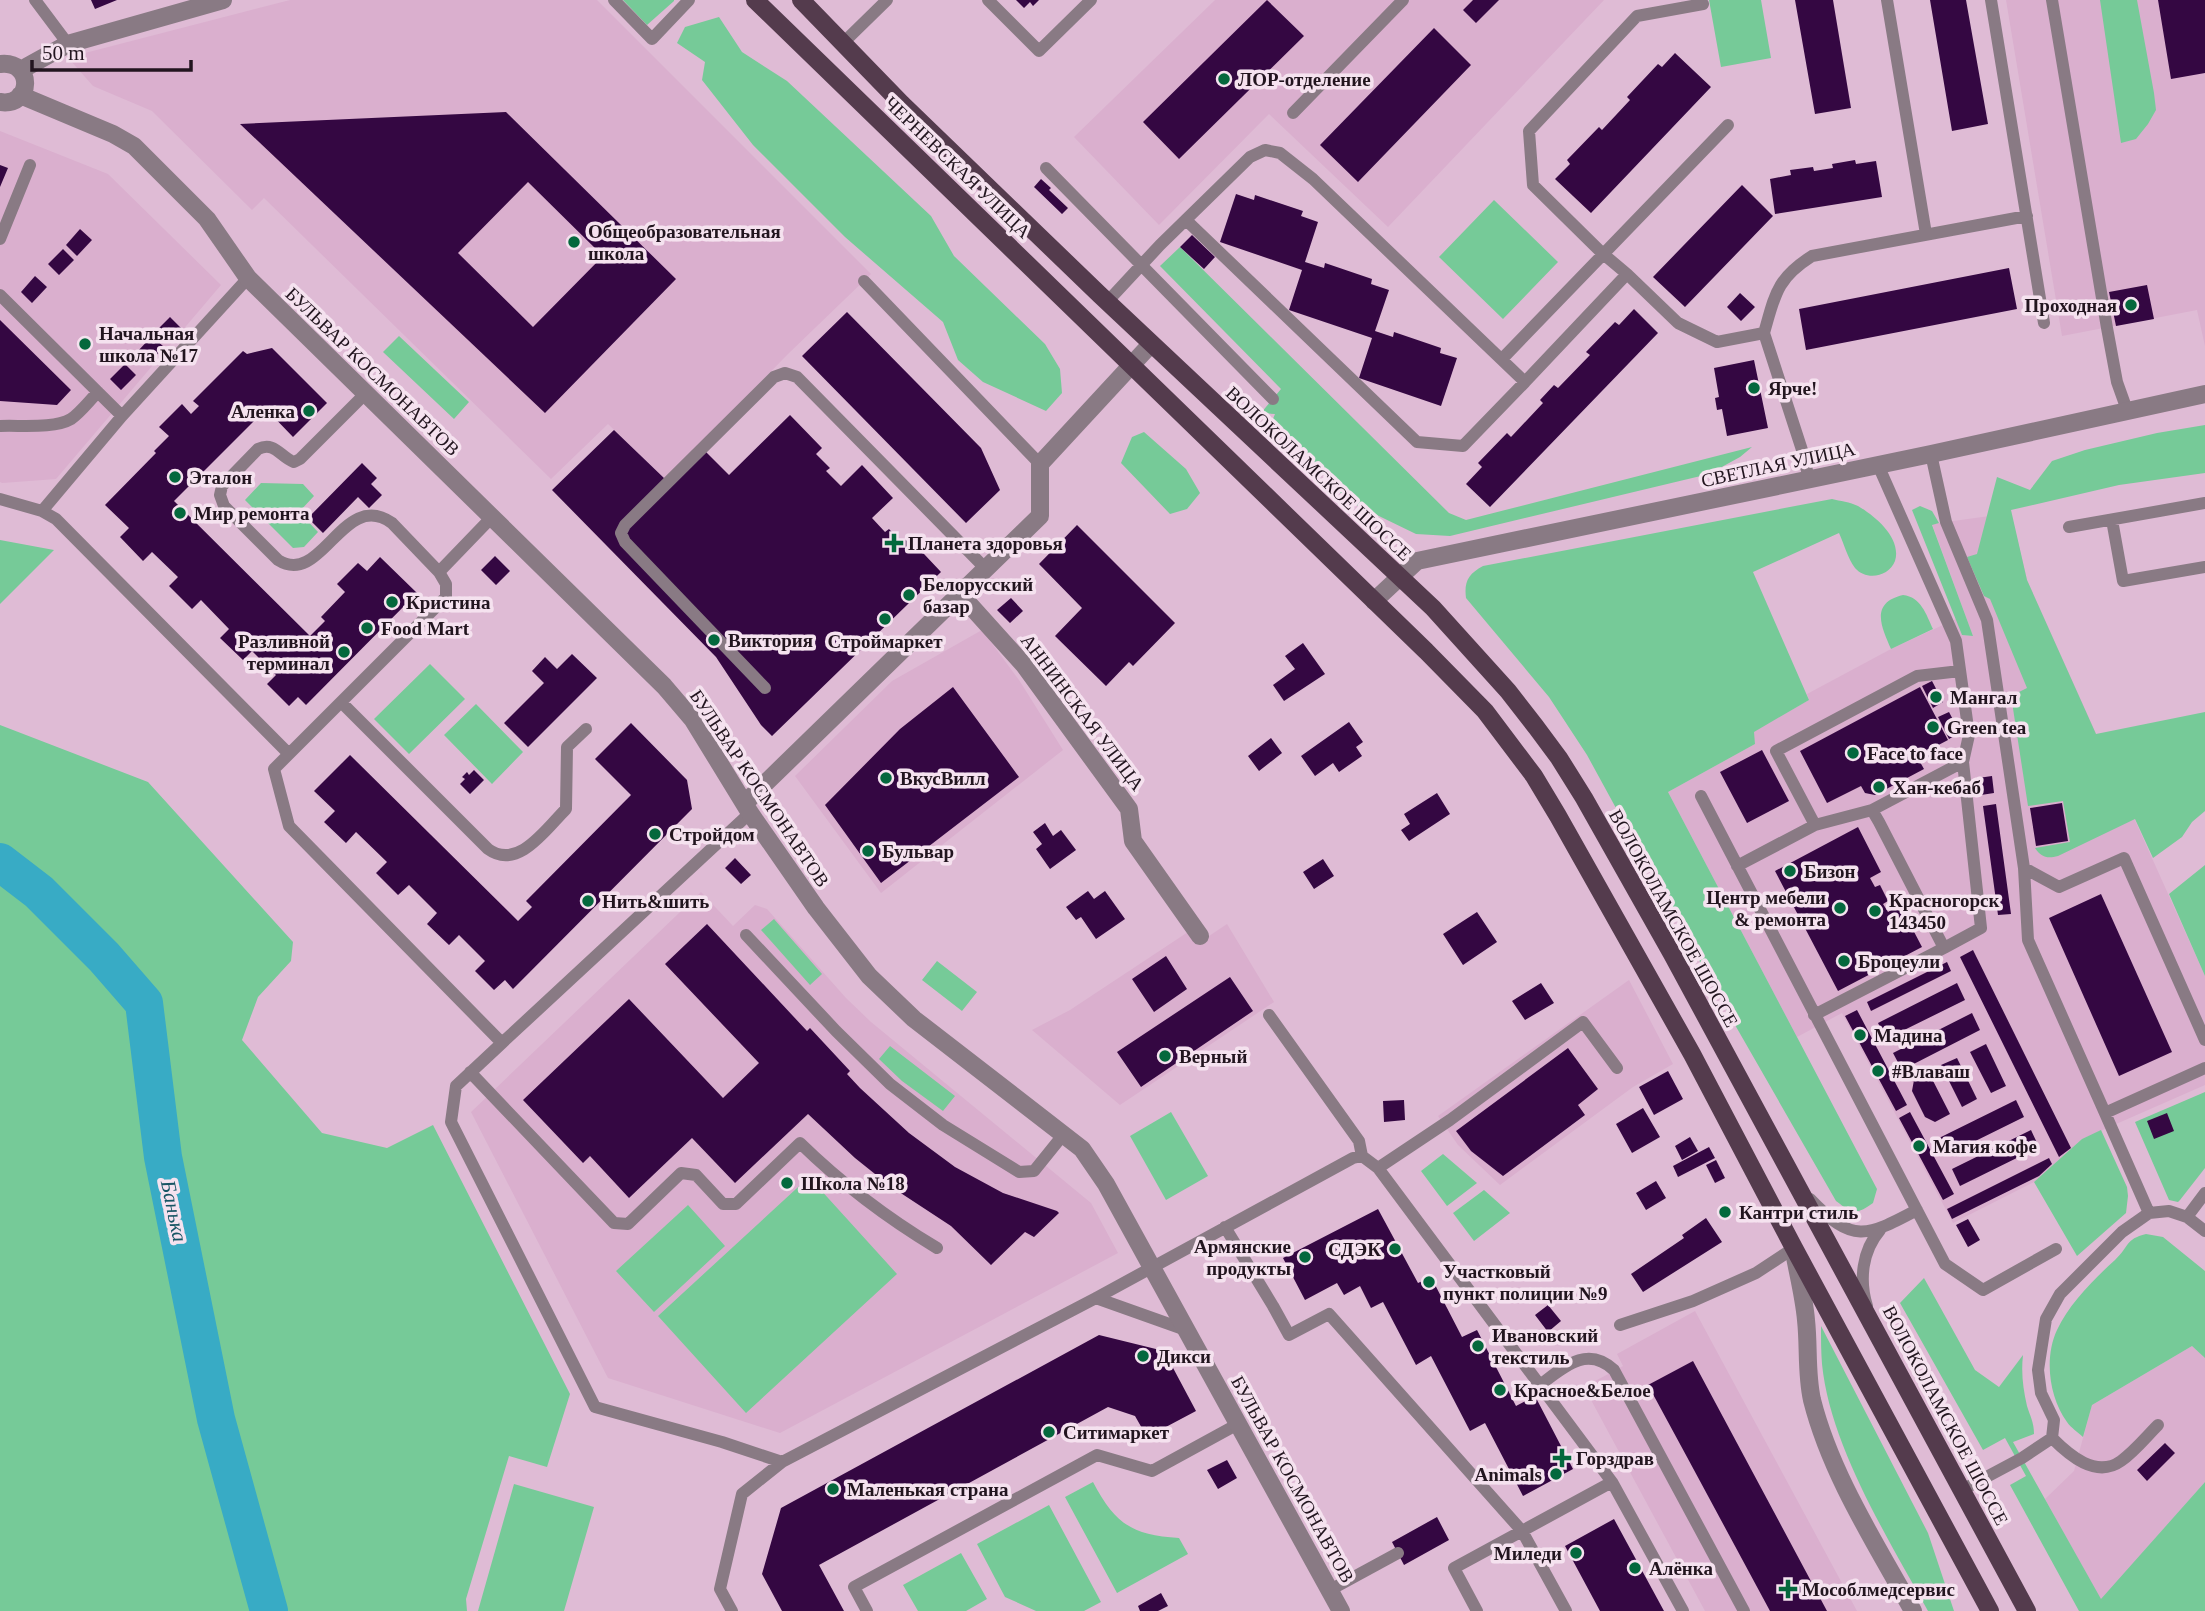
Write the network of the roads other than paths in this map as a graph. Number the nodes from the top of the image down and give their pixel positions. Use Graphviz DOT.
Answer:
graph roads {
  1 [pos="35,0"];
  2 [pos="223,0"];
  3 [pos="614,0"];
  4 [pos="689,0"];
  5 [pos="755,0"];
  6 [pos="801,0"];
  7 [pos="887,0"];
  8 [pos="988,0"];
  9 [pos="1091,0"];
  10 [pos="1403,0"];
  11 [pos="1886,0"];
  12 [pos="1991,0"];
  13 [pos="2052,0"];
  14 [pos="1703,4"];
  15 [pos="843,43"];
  16 [pos="68,44"];
  17 [pos="0,64"];
  18 [pos="21,70"];
  19 [pos="20,95"];
  20 [pos="0,102"];
  21 [pos="1293,113"];
  22 [pos="1728,125"];
  23 [pos="30,165"];
  24 [pos="1046,168"];
  25 [pos="2027,216"];
  26 [pos="1186,220"];
  27 [pos="1926,234"];
  28 [pos="0,239"];
  29 [pos="1602,253"];
  30 [pos="1141,266"];
  31 [pos="1627,274"];
  32 [pos="248,278"];
  33 [pos="864,281"];
  34 [pos="0,295"];
  35 [pos="1108,301"];
  36 [pos="2044,323"];
  37 [pos="1764,333"];
  38 [pos="1151,344"];
  39 [pos="1502,359"];
  40 [pos="1132,364"];
  41 [pos="1525,382"];
  42 [pos="98,392"];
  43 [pos="366,393"];
  44 [pos="2205,394"];
  45 [pos="1273,399"];
  46 [pos="2127,410"];
  47 [pos="122,416"];
  48 [pos="0,426"];
  49 [pos="1931,454"];
  50 [pos="1040,464"];
  51 [pos="1878,465"];
  52 [pos="1809,479"];
  53 [pos="0,499"];
  54 [pos="2205,503"];
  55 [pos="42,511"];
  56 [pos="492,517"];
  57 [pos="2112,520"];
  58 [pos="2069,527"];
  59 [pos="2205,567"];
  60 [pos="986,569"];
  61 [pos="439,572"];
  62 [pos="1400,575"];
  63 [pos="960,594"];
  64 [pos="1374,601"];
  65 [pos="1960,671"];
  66 [pos="765,688"];
  67 [pos="341,702"];
  68 [pos="586,729"];
  69 [pos="289,754"];
  70 [pos="1963,762"];
  71 [pos="1700,796"];
  72 [pos="748,808"];
  73 [pos="1872,810"];
  74 [pos="1815,825"];
  75 [pos="1737,866"];
  76 [pos="2024,869"];
  77 [pos="746,935"];
  78 [pos="1200,936"];
  79 [pos="1944,948"];
  80 [pos="1269,1014"];
  81 [pos="1814,1015"];
  82 [pos="2205,1040"];
  83 [pos="502,1043"];
  84 [pos="1617,1068"];
  85 [pos="2205,1068"];
  86 [pos="470,1072"];
  87 [pos="2105,1113"];
  88 [pos="1063,1135"];
  89 [pos="1362,1156"];
  90 [pos="1378,1168"];
  91 [pos="1797,1186"];
  92 [pos="2205,1193"];
  93 [pos="1917,1210"];
  94 [pos="2148,1213"];
  95 [pos="2187,1217"];
  96 [pos="1225,1227"];
  97 [pos="1880,1230"];
  98 [pos="2205,1231"];
  99 [pos="937,1248"];
  100 [pos="1794,1248"];
  101 [pos="2056,1249"];
  102 [pos="1152,1267"];
  103 [pos="1096,1298"];
  104 [pos="1872,1323"];
  105 [pos="1620,1325"];
  106 [pos="1186,1330"];
  107 [pos="1540,1385"];
  108 [pos="1238,1424"];
  109 [pos="2158,1425"];
  110 [pos="2052,1438"];
  111 [pos="782,1462"];
  112 [pos="1612,1482"];
  113 [pos="1962,1490"];
  114 [pos="1522,1531"];
  115 [pos="1398,1553"];
  116 [pos="1330,1590"];
  117 [pos="732,1611"];
  118 [pos="867,1611"];
  119 [pos="1341,1611"];
  120 [pos="1477,1611"];
  121 [pos="1566,1611"];
  122 [pos="1683,1611"];
  123 [pos="1744,1611"];
  124 [pos="1913,1611"];
  125 [pos="1990,1611"];
  126 [pos="2027,1611"];
  1 -- 16 [label="lane"];
  2 -- 16 [label="street"];
  3 -- 4 [label="lane"];
  5 -- 40 [label="main road, ЧЕРНЕВСКАЯ УЛИЦА"];
  6 -- 15 [label="main road, ЧЕРНЕВСКАЯ УЛИЦА"];
  7 -- 15 [label="lane"];
  8 -- 9 [label="lane"];
  10 -- 21 [label="lane"];
  11 -- 27 [label="lane"];
  12 -- 25 [label="lane"];
  13 -- 46 [label="lane"];
  14 -- 29 [label="lane"];
  15 -- 35 [label="main road, ЧЕРНЕВСКАЯ УЛИЦА"];
  16 -- 18 [label="street"];
  17 -- 18 [label="street"];
  18 -- 19 [label="street"];
  19 -- 20 [label="street"];
  19 -- 32 [label="street, БУЛЬВАР КОСМОНАВТОВ"];
  22 -- 29 [label="lane"];
  23 -- 28 [label="lane"];
  24 -- 30 [label="lane"];
  25 -- 27 [label="lane"];
  25 -- 36 [label="lane"];
  26 -- 30 [label="lane"];
  26 -- 39 [label="lane"];
  26 -- 41 [label="lane"];
  27 -- 37 [label="lane"];
  29 -- 31 [label="lane"];
  29 -- 39 [label="lane"];
  30 -- 35 [label="lane"];
  30 -- 45 [label="lane"];
  31 -- 37 [label="lane"];
  31 -- 41 [label="lane"];
  32 -- 43 [label="street, БУЛЬВАР КОСМОНАВТОВ"];
  32 -- 47 [label="lane"];
  33 -- 50 [label="lane"];
  34 -- 42 [label="lane"];
  35 -- 38 [label="main road, ЧЕРНЕВСКАЯ УЛИЦА"];
  37 -- 52 [label="lane"];
  38 -- 40 [label="street"];
  38 -- 62 [label="main road, ВОЛОКОЛАМСКОЕ ШОССЕ"];
  39 -- 41 [label="lane"];
  40 -- 50 [label="street"];
  40 -- 64 [label="main road"];
  42 -- 47 [label="lane"];
  42 -- 48 [label="lane"];
  43 -- 56 [label="street, БУЛЬВАР КОСМОНАВТОВ"];
  43 -- 61 [label="lane"];
  44 -- 46 [label="street, СВЕТЛАЯ УЛИЦА"];
  46 -- 49 [label="street, СВЕТЛАЯ УЛИЦА"];
  47 -- 55 [label="lane"];
  49 -- 51 [label="street, СВЕТЛАЯ УЛИЦА"];
  49 -- 76 [label="lane"];
  50 -- 60 [label="street"];
  51 -- 52 [label="street, СВЕТЛАЯ УЛИЦА"];
  51 -- 65 [label="lane"];
  52 -- 62 [label="street, СВЕТЛАЯ УЛИЦА"];
  53 -- 55 [label="lane"];
  54 -- 57 [label="lane"];
  55 -- 69 [label="lane"];
  56 -- 61 [label="lane"];
  56 -- 72 [label="street, БУЛЬВАР КОСМОНАВТОВ"];
  57 -- 58 [label="lane"];
  57 -- 59 [label="lane"];
  60 -- 63 [label="street"];
  60 -- 66 [label="lane"];
  61 -- 67 [label="lane"];
  62 -- 64 [label="street, СВЕТЛАЯ УЛИЦА"];
  62 -- 91 [label="main road, ВОЛОКОЛАМСКОЕ ШОССЕ"];
  63 -- 72 [label="street"];
  63 -- 78 [label="street, АННИНСКАЯ УЛИЦА"];
  64 -- 100 [label="main road"];
  65 -- 70 [label="lane"];
  65 -- 74 [label="lane"];
  67 -- 68 [label="lane"];
  67 -- 69 [label="lane"];
  69 -- 83 [label="lane"];
  70 -- 73 [label="lane"];
  70 -- 79 [label="lane"];
  71 -- 75 [label="lane"];
  72 -- 83 [label="lane"];
  72 -- 88 [label="street, БУЛЬВАР КОСМОНАВТОВ"];
  73 -- 74 [label="lane"];
  73 -- 79 [label="lane"];
  74 -- 75 [label="lane"];
  75 -- 81 [label="lane"];
  76 -- 82 [label="lane"];
  76 -- 87 [label="lane"];
  77 -- 88 [label="lane"];
  79 -- 81 [label="lane"];
  80 -- 89 [label="lane"];
  81 -- 93 [label="lane"];
  83 -- 86 [label="lane"];
  84 -- 90 [label="lane"];
  85 -- 87 [label="lane"];
  86 -- 99 [label="lane"];
  86 -- 111 [label="lane"];
  87 -- 94 [label="lane"];
  88 -- 102 [label="street, БУЛЬВАР КОСМОНАВТОВ"];
  89 -- 90 [label="lane"];
  89 -- 96 [label="lane"];
  90 -- 107 [label="lane"];
  91 -- 97 [label="lane"];
  91 -- 104 [label="main road, ВОЛОКОЛАМСКОЕ ШОССЕ"];
  92 -- 95 [label="lane"];
  93 -- 97 [label="lane"];
  93 -- 101 [label="lane"];
  94 -- 95 [label="lane"];
  94 -- 110 [label="lane"];
  95 -- 98 [label="lane"];
  96 -- 102 [label="lane"];
  96 -- 114 [label="lane"];
  97 -- 104 [label="lane"];
  100 -- 105 [label="lane"];
  100 -- 124 [label="street"];
  100 -- 125 [label="main road"];
  102 -- 103 [label="lane"];
  102 -- 106 [label="street, БУЛЬВАР КОСМОНАВТОВ"];
  103 -- 106 [label="lane"];
  103 -- 111 [label="lane"];
  104 -- 113 [label="main road, ВОЛОКОЛАМСКОЕ ШОССЕ"];
  106 -- 108 [label="street, БУЛЬВАР КОСМОНАВТОВ"];
  107 -- 112 [label="lane"];
  107 -- 123 [label="lane"];
  108 -- 116 [label="street, БУЛЬВАР КОСМОНАВТОВ"];
  108 -- 118 [label="lane"];
  109 -- 110 [label="lane"];
  110 -- 113 [label="lane"];
  111 -- 117 [label="lane"];
  112 -- 114 [label="lane"];
  112 -- 122 [label="lane"];
  113 -- 126 [label="main road, ВОЛОКОЛАМСКОЕ ШОССЕ"];
  114 -- 120 [label="lane"];
  114 -- 121 [label="lane"];
  115 -- 116 [label="lane"];
  116 -- 119 [label="street, БУЛЬВАР КОСМОНАВТОВ"];
}
